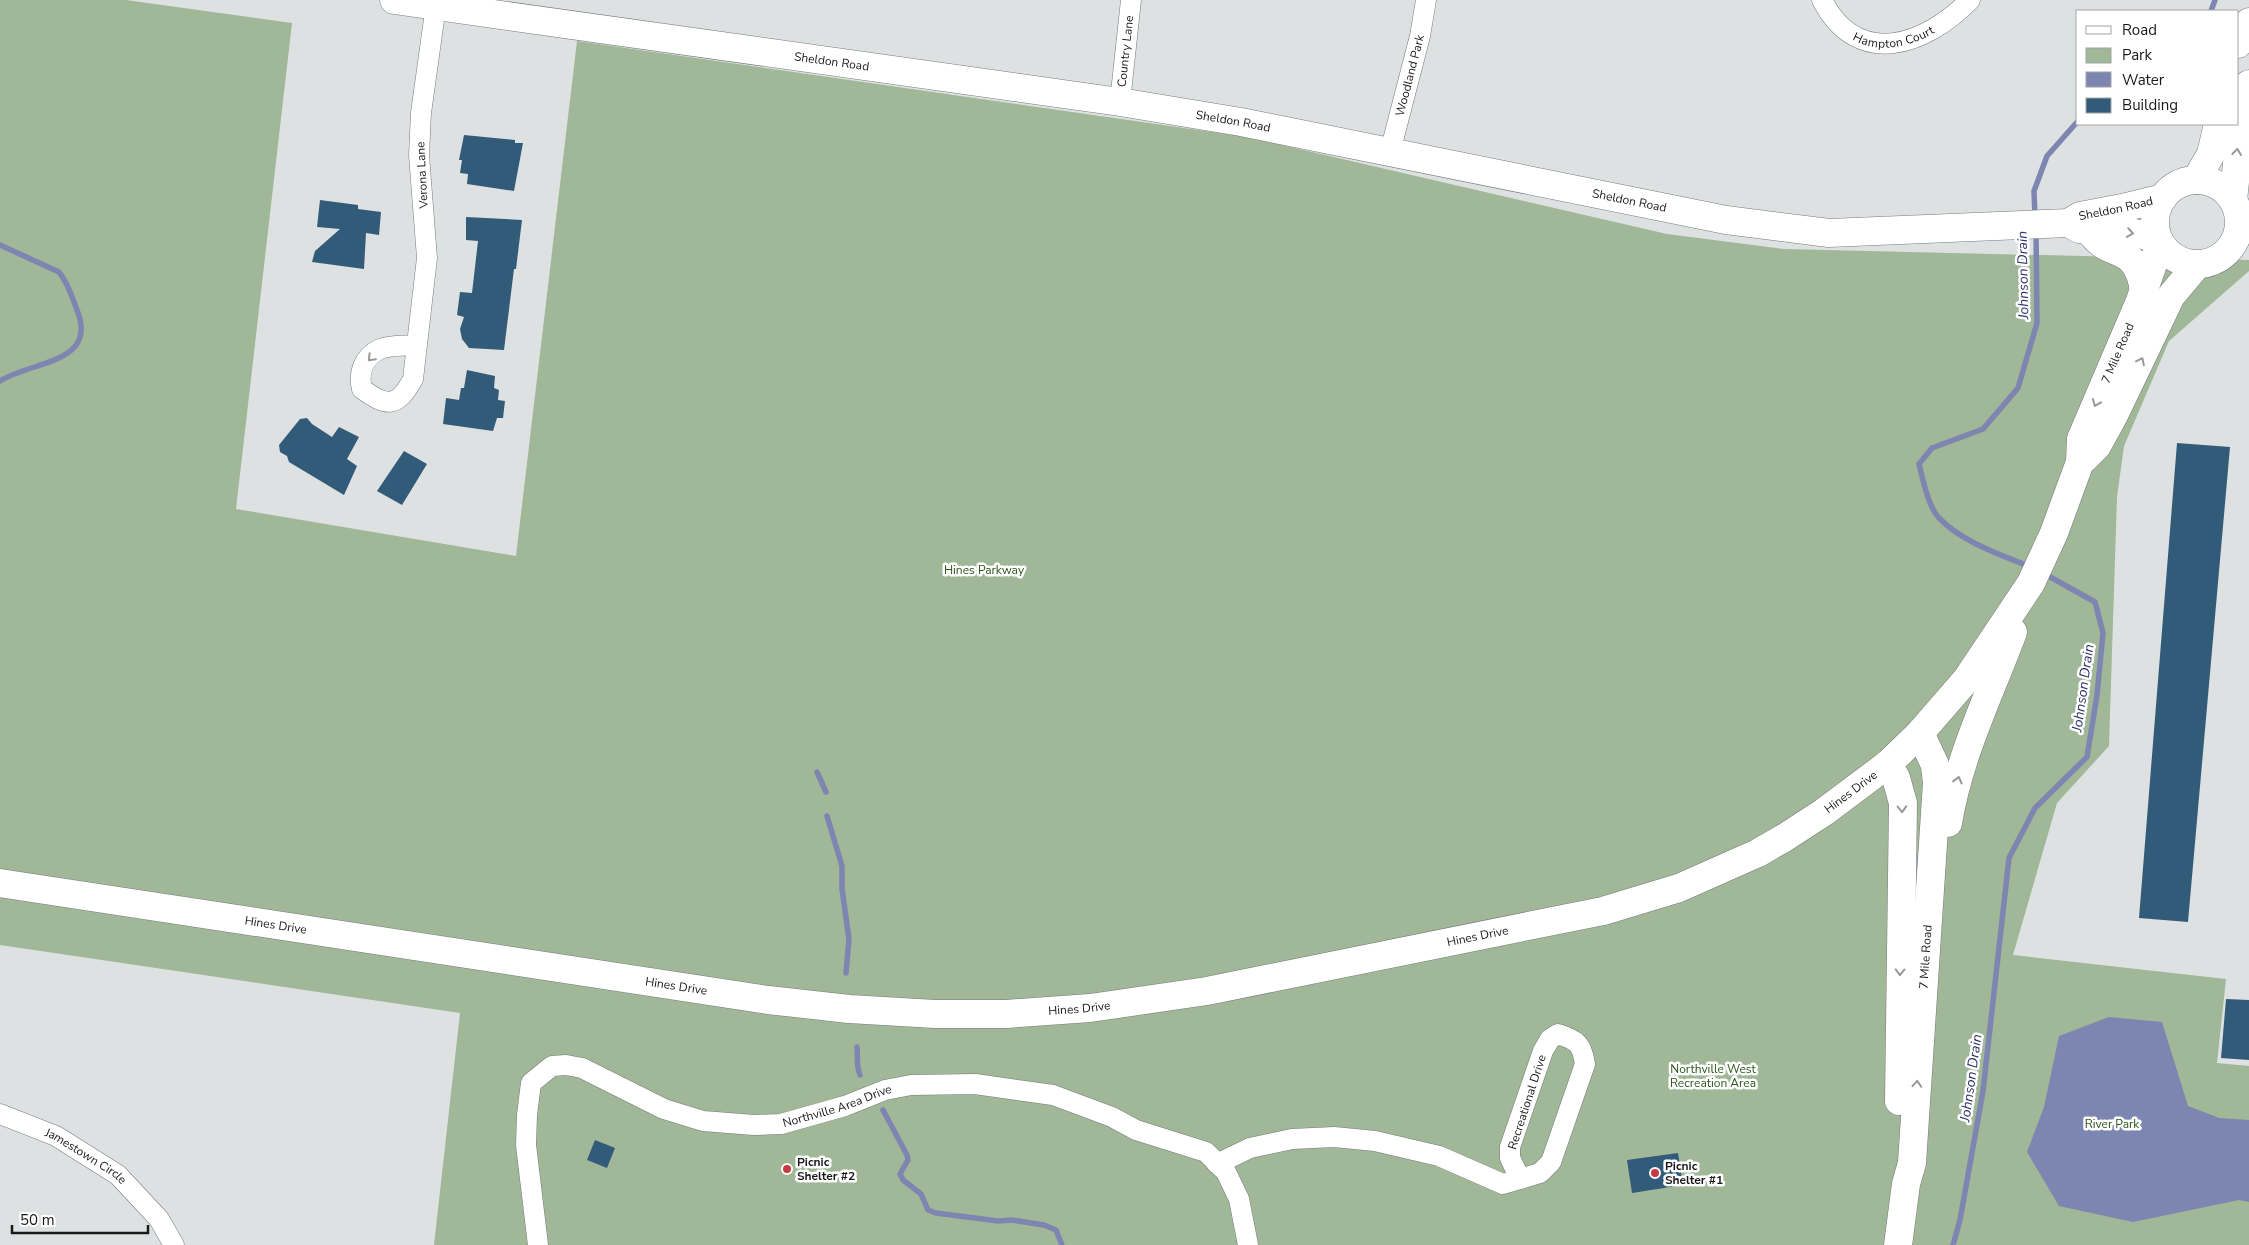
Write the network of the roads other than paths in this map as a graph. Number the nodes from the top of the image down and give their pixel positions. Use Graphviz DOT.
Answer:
graph roads {
  1 [pos="394,0"];
  2 [pos="1131,0"];
  3 [pos="1426,0"];
  4 [pos="1822,0"];
  5 [pos="1970,0"];
  6 [pos="436,6"];
  7 [pos="2249,22"];
  8 [pos="2239,42"];
  9 [pos="2249,84"];
  10 [pos="1120,102"];
  11 [pos="2218,125"];
  12 [pos="1390,152"];
  13 [pos="2196,180"];
  14 [pos="2163,198"];
  15 [pos="2240,209"];
  16 [pos="2059,225"];
  17 [pos="2159,242"];
  18 [pos="2238,251"];
  19 [pos="2197,265"];
  20 [pos="2144,290"];
  21 [pos="415,345"];
  22 [pos="2080,462"];
  23 [pos="2029,586"];
  24 [pos="1920,733"];
  25 [pos="1888,764"];
  26 [pos="0,883"];
  27 [pos="1925,965"];
  28 [pos="0,1114"];
  29 [pos="1217,1164"];
  30 [pos="1520,1179"];
  31 [pos="1906,1184"];
  32 [pos="174,1245"];
  33 [pos="538,1245"];
  34 [pos="1248,1245"];
  35 [pos="1898,1245"];
  1 -- 6 [label="street, Sheldon Road"];
  2 -- 10 [label="street, Country Lane"];
  3 -- 12 [label="street, Woodland Park"];
  4 -- 5 [label="street, Hampton Court"];
  6 -- 10 [label="street, Sheldon Road"];
  6 -- 21 [label="street, Verona Lane"];
  7 -- 8 [label="street"];
  15 -- 9 [label="street, one-way"];
  10 -- 12 [label="street, Sheldon Road"];
  11 -- 13 [label="street"];
  12 -- 16 [label="street, Sheldon Road"];
  13 -- 14 [label="street"];
  13 -- 15 [label="street"];
  14 -- 16 [label="street, Sheldon Road"];
  14 -- 17 [label="street"];
  15 -- 18 [label="street"];
  16 -- 17 [label="street, Sheldon Road, one-way"];
  16 -- 20 [label="street"];
  17 -- 19 [label="street"];
  17 -- 20 [label="street, 7 Mile Road"];
  18 -- 19 [label="street"];
  22 -- 19 [label="street, 7 Mile Road, one-way"];
  20 -- 22 [label="street, 7 Mile Road, one-way"];
  22 -- 23 [label="street, 7 Mile Road"];
  23 -- 24 [label="street, Hines Drive"];
  27 -- 23 [label="street, one-way"];
  24 -- 25 [label="street, Hines Drive"];
  24 -- 27 [label="street, 7 Mile Road"];
  25 -- 26 [label="street, Hines Drive"];
  25 -- 31 [label="street, 7 Mile Road, one-way"];
  31 -- 27 [label="street, 7 Mile Road, one-way"];
  28 -- 32 [label="street, Jamestown Circle"];
  29 -- 30 [label="street, Recreational Drive"];
  29 -- 33 [label="street, Northville Area Drive"];
  29 -- 34 [label="street, Northville Area Drive"];
  30 -- 30 [label="street, Recreational Drive"];
  31 -- 35 [label="street, 7 Mile Road"];
}
